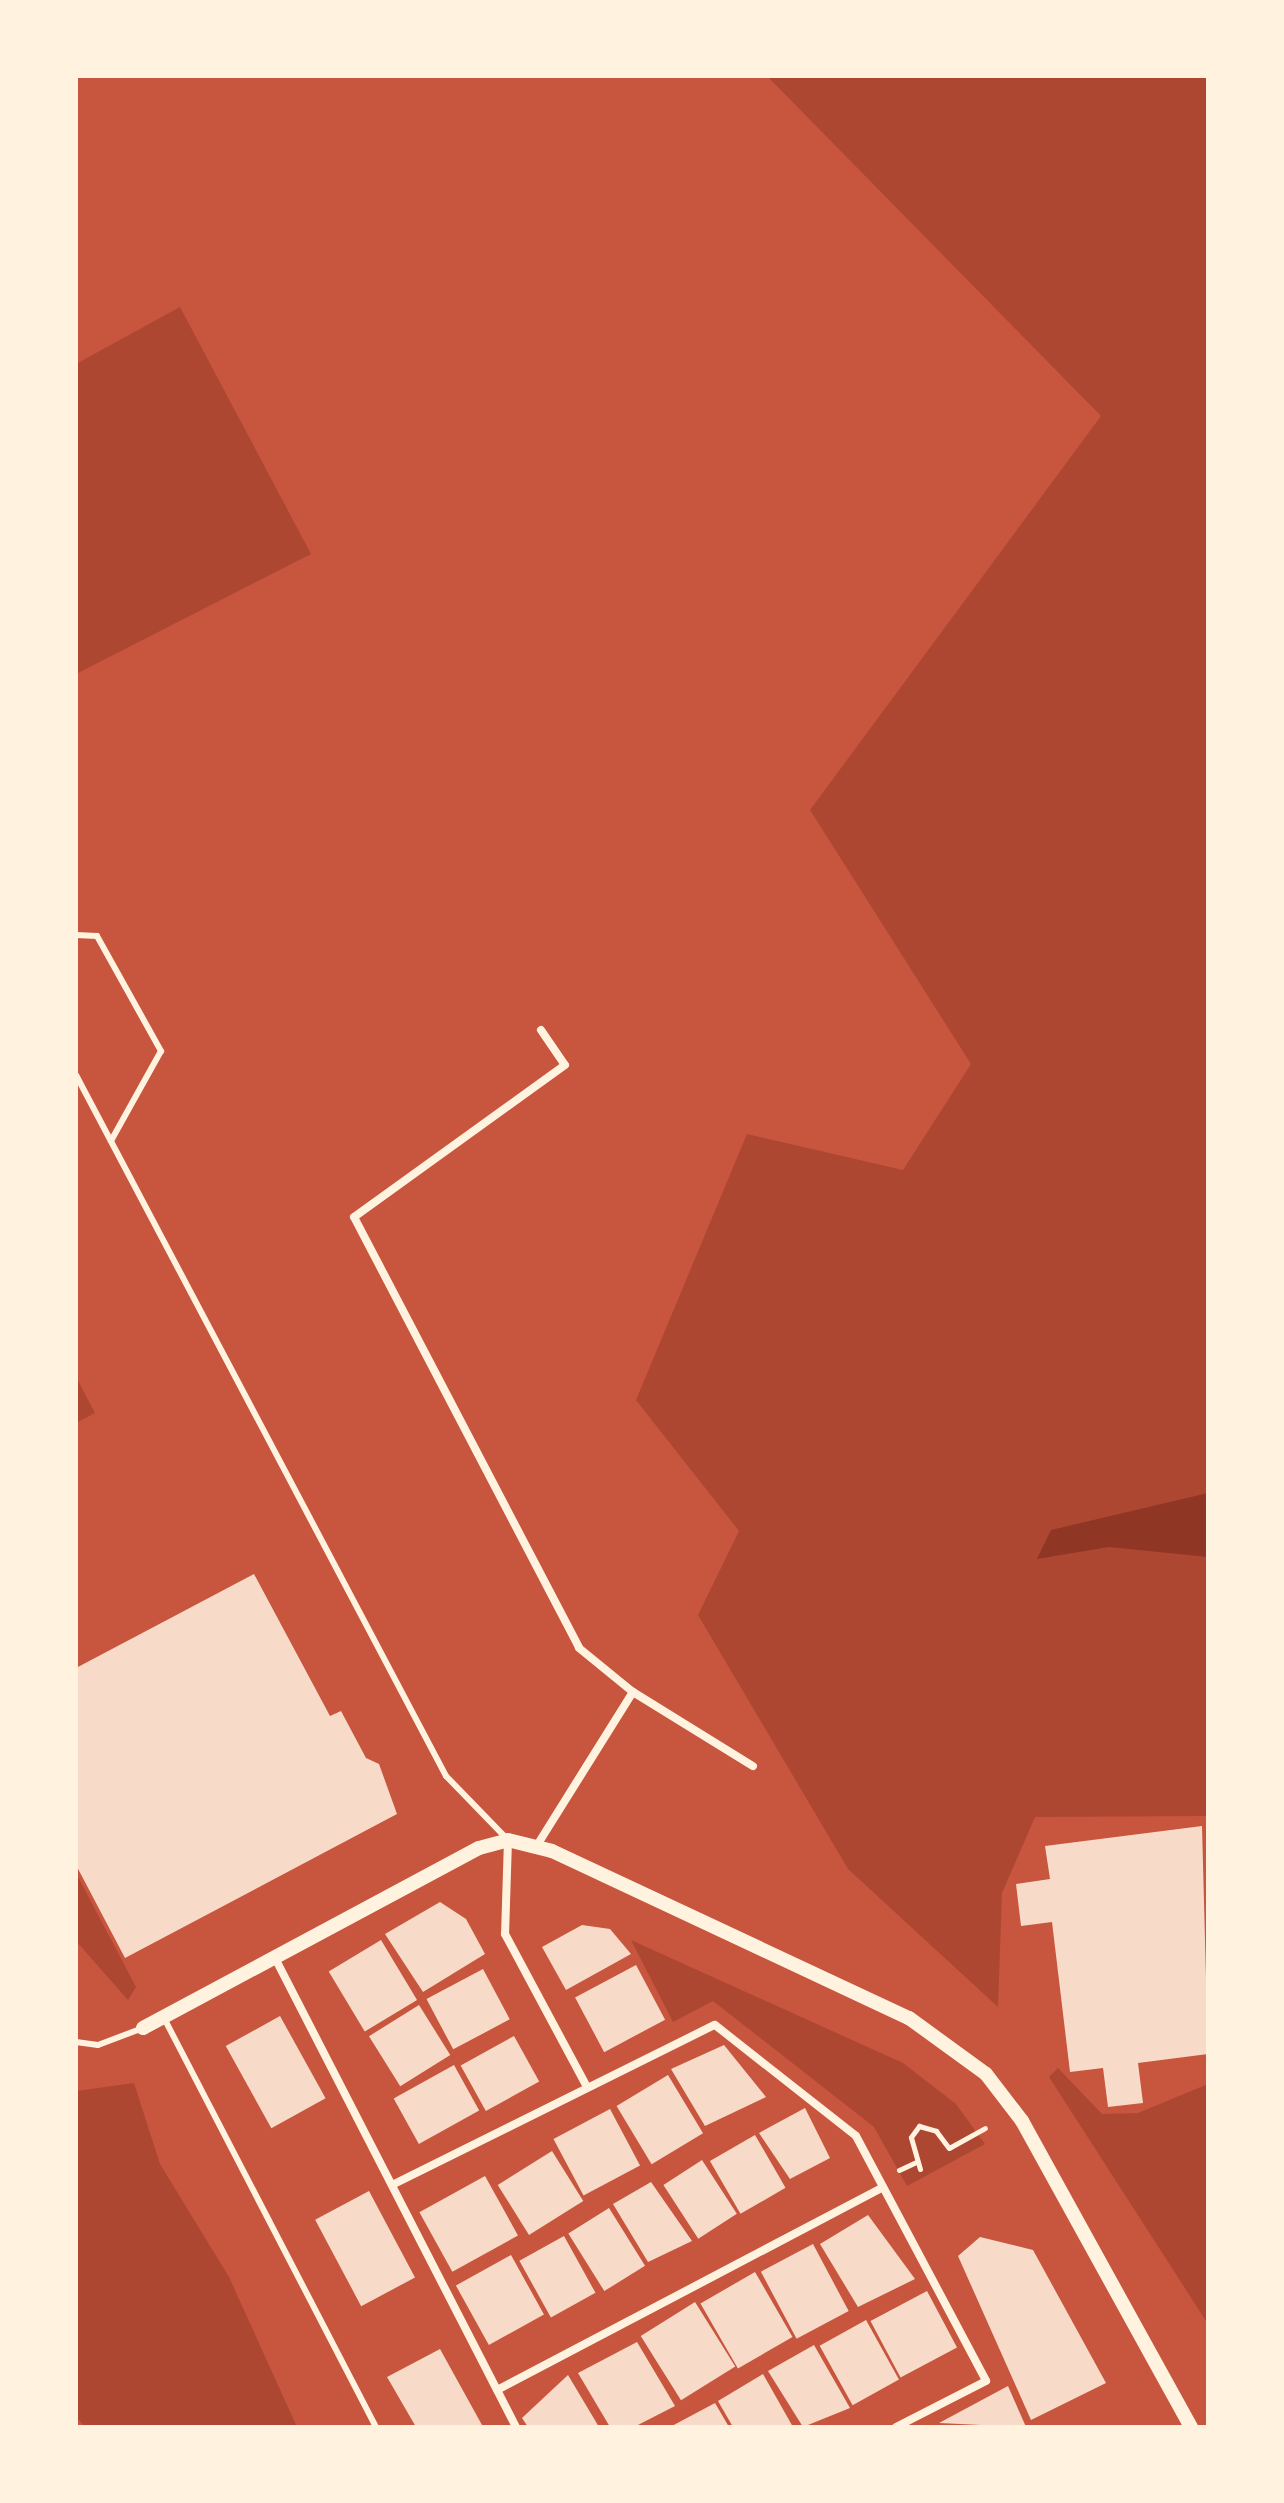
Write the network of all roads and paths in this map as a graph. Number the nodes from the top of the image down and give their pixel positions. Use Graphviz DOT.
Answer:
graph roads {
  1 [pos="76,935"];
  2 [pos="541,1030"];
  3 [pos="76,1075"];
  4 [pos="111,1141"];
  5 [pos="633,1692"];
  6 [pos="753,1766"];
  7 [pos="508,1840"];
  8 [pos="536,1847"];
  9 [pos="275,1958"];
  10 [pos="164,2017"];
  11 [pos="143,2028"];
  12 [pos="76,2042"];
  13 [pos="587,2087"];
  14 [pos="985,2128"];
  15 [pos="920,2169"];
  16 [pos="392,2185"];
  17 [pos="883,2187"];
  18 [pos="497,2390"];
  19 [pos="376,2427"];
  20 [pos="516,2427"];
  21 [pos="896,2427"];
  22 [pos="1191,2427"];
  1 -- 4 [label="lane"];
  2 -- 5 [label="street"];
  3 -- 4 [label="lane"];
  4 -- 7 [label="lane"];
  5 -- 6 [label="street"];
  5 -- 8 [label="street"];
  7 -- 8 [label="street"];
  7 -- 9 [label="street"];
  7 -- 13 [label="street"];
  8 -- 22 [label="street"];
  9 -- 10 [label="street"];
  9 -- 16 [label="street"];
  10 -- 11 [label="street"];
  10 -- 19 [label="lane"];
  11 -- 12 [label="lane"];
  13 -- 16 [label="street"];
  13 -- 17 [label="street"];
  14 -- 15 [label="path"];
  16 -- 18 [label="street"];
  17 -- 18 [label="street"];
  17 -- 21 [label="street"];
  18 -- 20 [label="street"];
}
